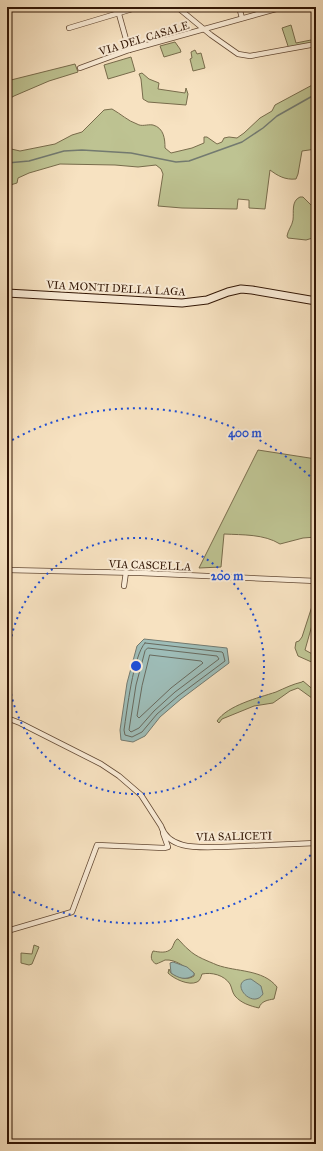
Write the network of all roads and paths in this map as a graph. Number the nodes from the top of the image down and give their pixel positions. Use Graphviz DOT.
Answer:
graph roads {
  1 [pos="117,7"];
  2 [pos="139,7"];
  3 [pos="176,7"];
  4 [pos="239,7"];
  5 [pos="283,7"];
  6 [pos="118,13"];
  7 [pos="242,18"];
  8 [pos="69,28"];
  9 [pos="203,29"];
  10 [pos="316,44"];
  11 [pos="129,50"];
  12 [pos="80,68"];
  13 [pos="7,293"];
  14 [pos="316,301"];
  15 [pos="7,570"];
  16 [pos="126,572"];
  17 [pos="316,581"];
  18 [pos="124,586"];
  19 [pos="7,718"];
  20 [pos="161,826"];
  21 [pos="316,843"];
  22 [pos="7,931"];
  1 -- 6 [label="street"];
  2 -- 6 [label="street"];
  3 -- 9 [label="street"];
  4 -- 7 [label="street"];
  5 -- 7 [label="street, VIA DEL CASALE"];
  6 -- 8 [label="street"];
  6 -- 11 [label="street"];
  7 -- 9 [label="street, VIA DEL CASALE"];
  9 -- 10 [label="street"];
  9 -- 11 [label="street, VIA DEL CASALE"];
  11 -- 12 [label="street, VIA DEL CASALE"];
  13 -- 14 [label="street, VIA MONTI DELLA LAGA"];
  15 -- 16 [label="street, VIA CASCELLA"];
  16 -- 17 [label="street, VIA CASCELLA"];
  16 -- 18 [label="street"];
  19 -- 20 [label="street"];
  20 -- 21 [label="street, VIA SALICETI"];
  20 -- 22 [label="street"];
}
